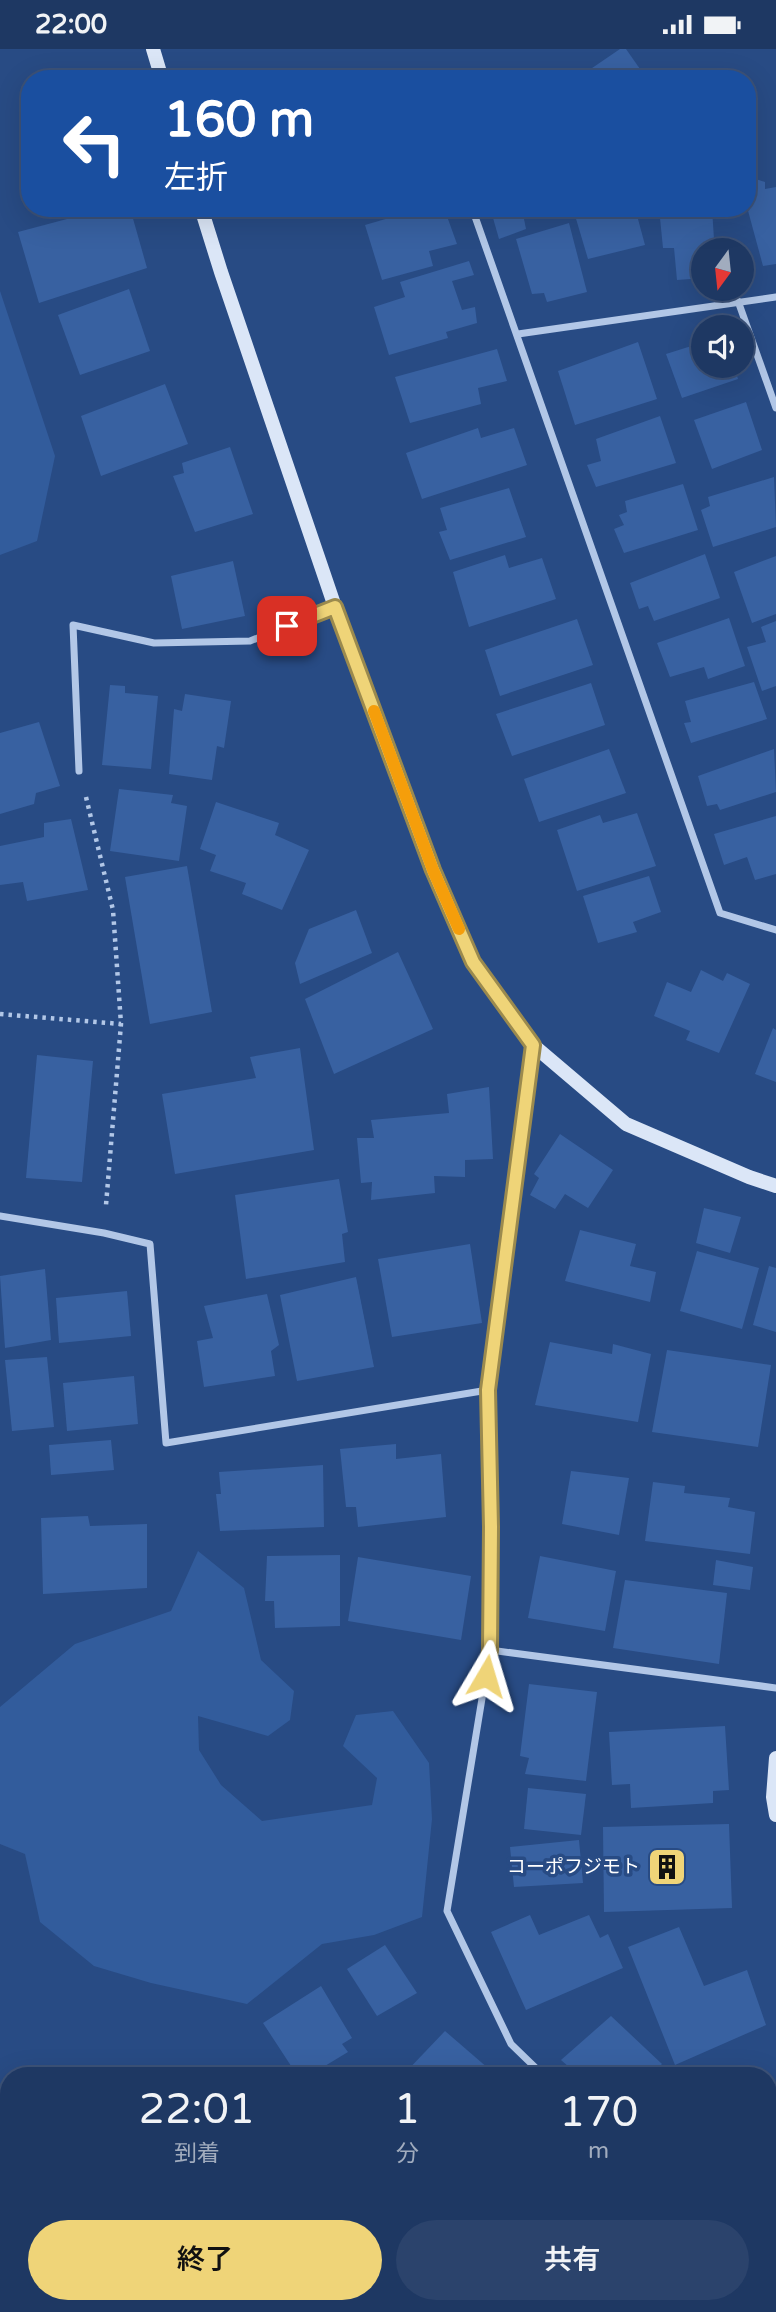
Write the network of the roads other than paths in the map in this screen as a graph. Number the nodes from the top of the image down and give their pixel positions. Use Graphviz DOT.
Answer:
graph roads {
  1 [pos="153,49"];
  2 [pos="159,70"];
  3 [pos="204,217"];
  4 [pos="475,217"];
  5 [pos="776,297"];
  6 [pos="754,299"];
  7 [pos="738,301"];
  8 [pos="518,334"];
  9 [pos="776,408"];
  10 [pos="335,607"];
  11 [pos="79,771"];
  12 [pos="776,930"];
  13 [pos="533,1045"];
  14 [pos="776,1186"];
  15 [pos="0,1216"];
  16 [pos="488,1390"];
  17 [pos="490,1650"];
  18 [pos="776,1688"];
  19 [pos="776,1758"];
  20 [pos="776,1815"];
  21 [pos="534,2067"];
  1 -- 2 [label="street"];
  3 -- 10 [label="street"];
  4 -- 8 [label="street"];
  5 -- 6 [label="street"];
  7 -- 8 [label="street"];
  7 -- 9 [label="street"];
  8 -- 12 [label="street"];
  10 -- 11 [label="street"];
  10 -- 13 [label="street"];
  13 -- 14 [label="street"];
  13 -- 16 [label="street"];
  15 -- 16 [label="street"];
  16 -- 17 [label="street"];
  17 -- 18 [label="street"];
  17 -- 21 [label="street"];
  19 -- 20 [label="street"];
}
